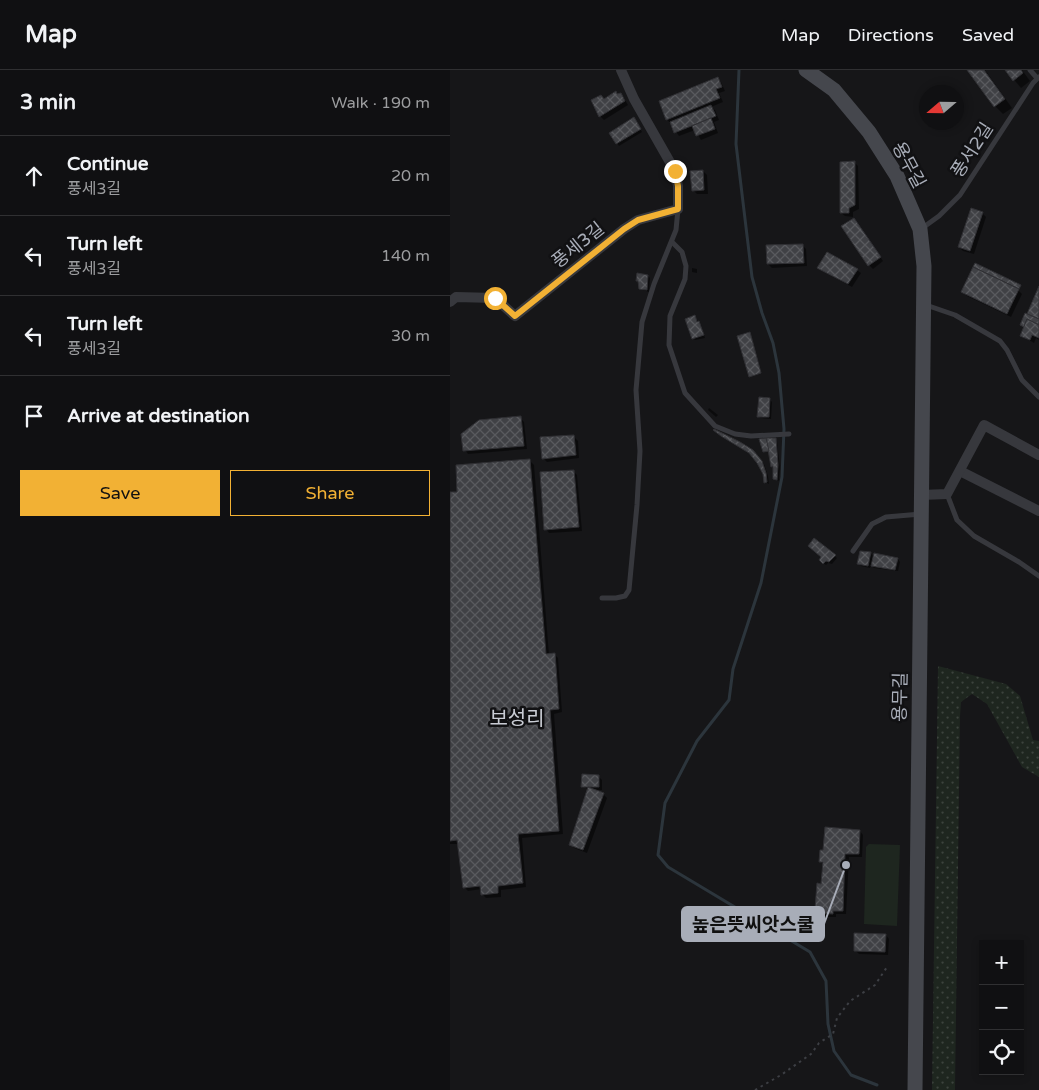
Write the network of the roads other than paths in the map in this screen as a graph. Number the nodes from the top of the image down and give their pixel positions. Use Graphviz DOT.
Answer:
graph roads {
  1 [pos="621,70"];
  2 [pos="806,70"];
  3 [pos="1030,70"];
  4 [pos="1038,78"];
  5 [pos="678,209"];
  6 [pos="920,229"];
  7 [pos="672,242"];
  8 [pos="450,302"];
  9 [pos="923,304"];
  10 [pos="1039,397"];
  11 [pos="788,434"];
  12 [pos="1039,455"];
  13 [pos="960,470"];
  14 [pos="947,494"];
  15 [pos="921,495"];
  16 [pos="1039,511"];
  17 [pos="921,514"];
  18 [pos="853,551"];
  19 [pos="1039,576"];
  20 [pos="602,598"];
  21 [pos="915,1090"];
  1 -- 5 [label="street"];
  2 -- 6 [label="street, 용무길"];
  3 -- 4 [label="lane"];
  4 -- 6 [label="lane, 풍서2길"];
  5 -- 7 [label="lane"];
  5 -- 8 [label="street, 풍세3길"];
  6 -- 9 [label="street, 용무길"];
  7 -- 11 [label="lane"];
  7 -- 20 [label="lane"];
  9 -- 10 [label="lane"];
  9 -- 15 [label="street, 용무길"];
  12 -- 13 [label="street"];
  13 -- 14 [label="street"];
  13 -- 16 [label="street"];
  14 -- 15 [label="street"];
  14 -- 19 [label="lane"];
  15 -- 17 [label="street, 용무길"];
  17 -- 18 [label="lane"];
  17 -- 21 [label="street, 용무길"];
}
